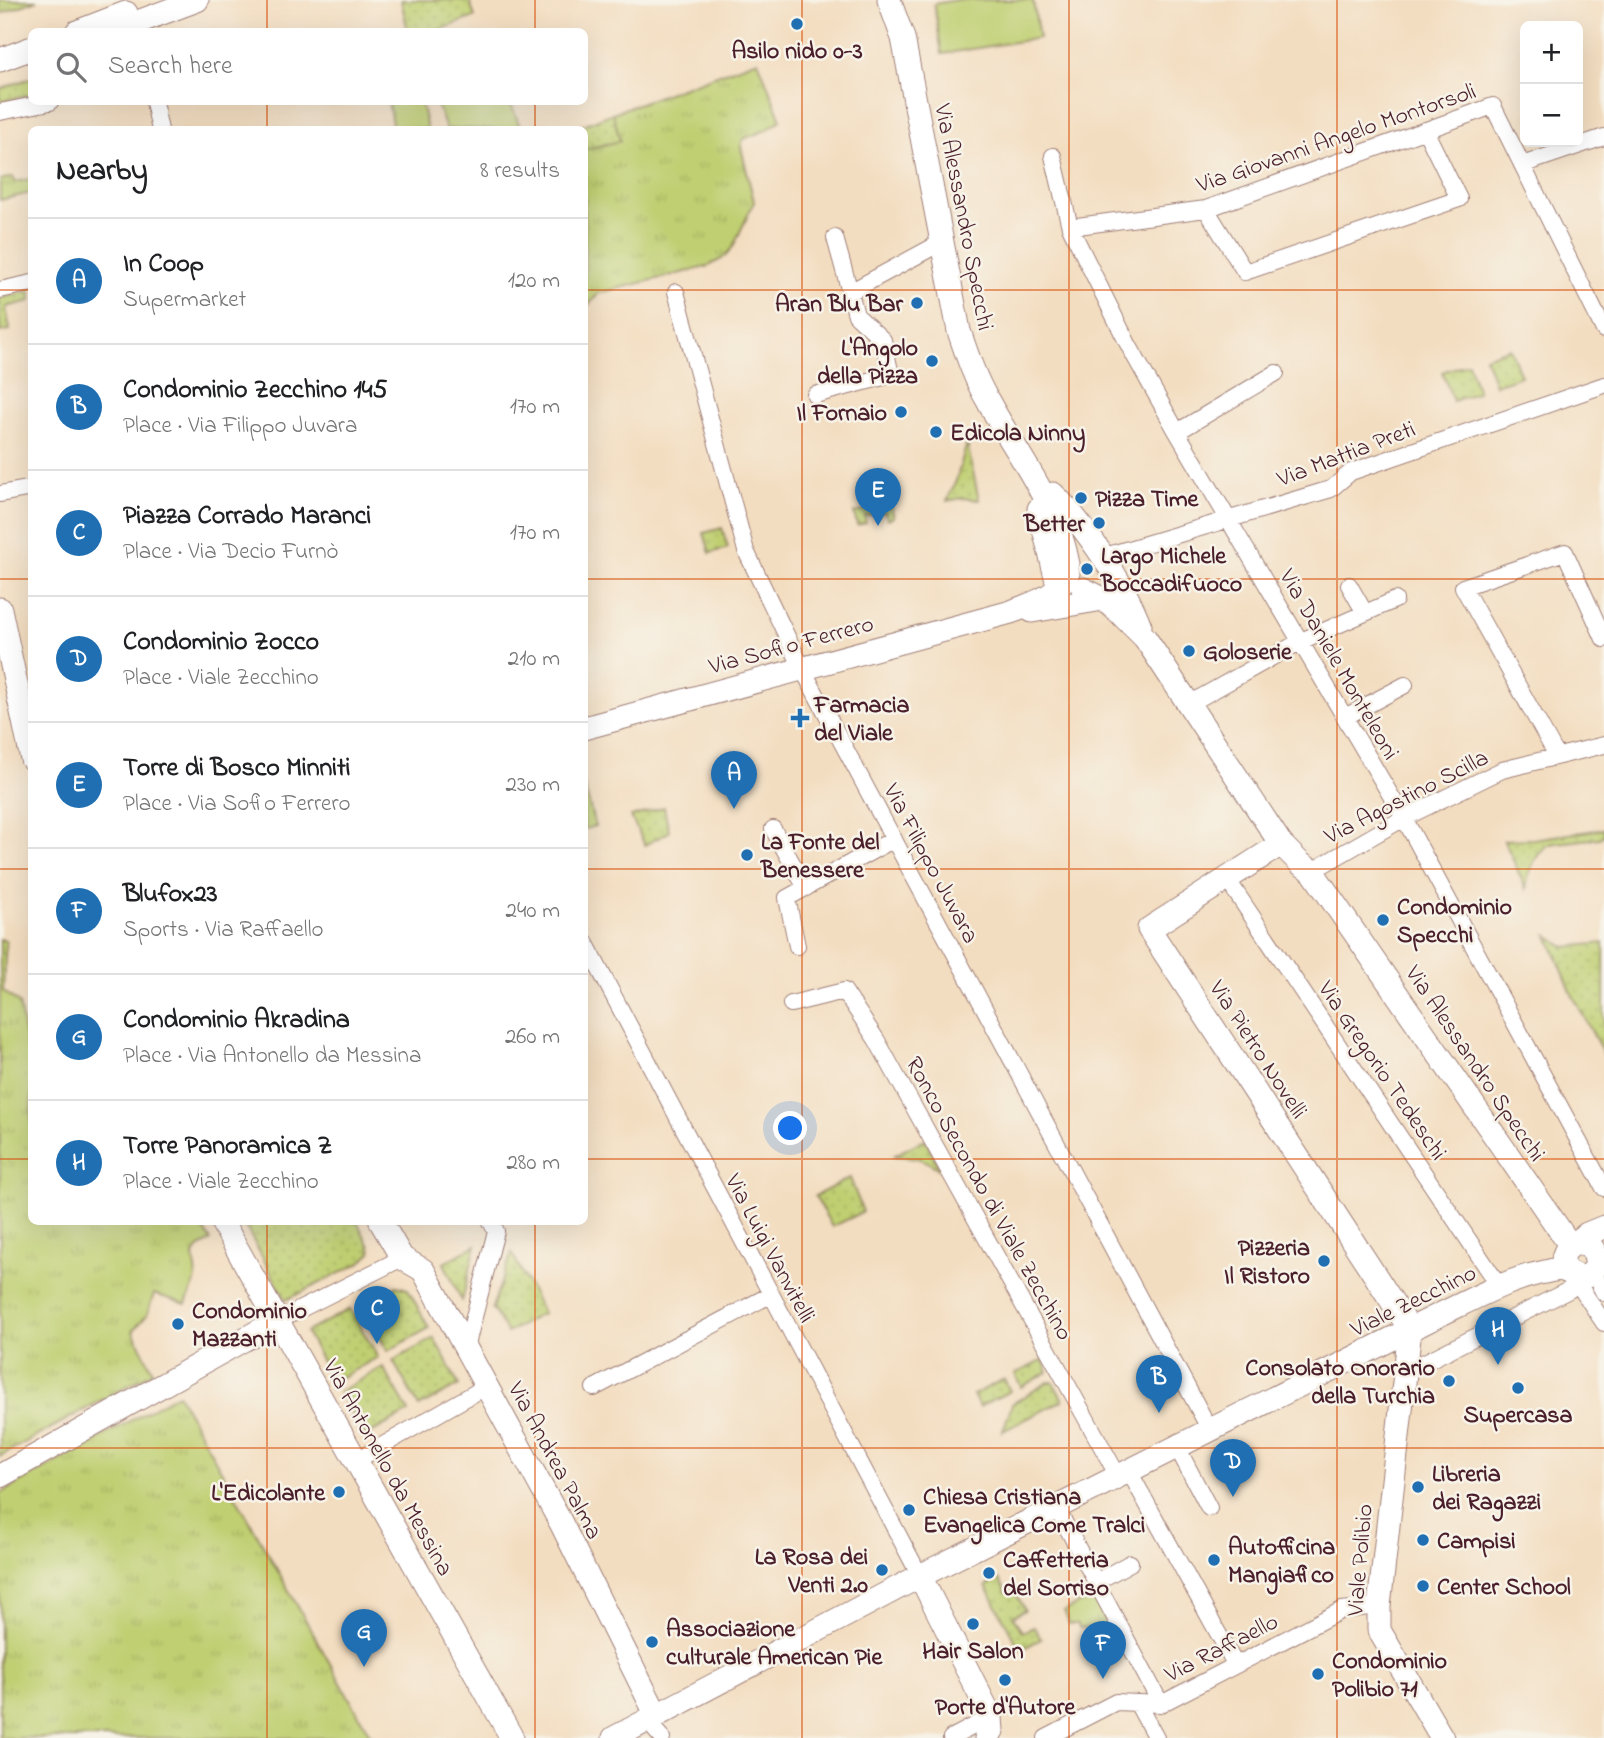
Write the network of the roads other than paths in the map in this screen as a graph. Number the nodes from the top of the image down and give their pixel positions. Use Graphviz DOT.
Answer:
graph roads {
  1 [pos="162,0"];
  2 [pos="197,0"];
  3 [pos="889,0"];
  4 [pos="900,0"];
  5 [pos="88,28"];
  6 [pos="122,28"];
  7 [pos="903,38"];
  8 [pos="28,50"];
  9 [pos="0,60"];
  10 [pos="28,62"];
  11 [pos="0,72"];
  12 [pos="35,105"];
  13 [pos="155,105"];
  14 [pos="0,112"];
  15 [pos="159,126"];
  16 [pos="1426,130"];
  17 [pos="1604,137"];
  18 [pos="1053,156"];
  19 [pos="1522,165"];
  20 [pos="1206,209"];
  21 [pos="1070,227"];
  22 [pos="835,239"];
  23 [pos="942,242"];
  24 [pos="28,284"];
  25 [pos="0,290"];
  26 [pos="676,292"];
  27 [pos="850,292"];
  28 [pos="1604,331"];
  29 [pos="1276,373"];
  30 [pos="1604,385"];
  31 [pos="815,395"];
  32 [pos="1177,432"];
  33 [pos="1035,481"];
  34 [pos="28,489"];
  35 [pos="0,494"];
  36 [pos="1228,519"];
  37 [pos="1102,559"];
  38 [pos="1349,585"];
  39 [pos="1080,587"];
  40 [pos="1395,600"];
  41 [pos="0,608"];
  42 [pos="1365,613"];
  43 [pos="1145,638"];
  44 [pos="1604,639"];
  45 [pos="1301,641"];
  46 [pos="23,668"];
  47 [pos="802,668"];
  48 [pos="1405,685"];
  49 [pos="1189,704"];
  50 [pos="1345,717"];
  51 [pos="28,723"];
  52 [pos="588,727"];
  53 [pos="1604,745"];
  54 [pos="1557,756"];
  55 [pos="1404,818"];
  56 [pos="773,829"];
  57 [pos="894,839"];
  58 [pos="1281,844"];
  59 [pos="1312,871"];
  60 [pos="1227,880"];
  61 [pos="806,888"];
  62 [pos="797,946"];
  63 [pos="588,948"];
  64 [pos="791,1004"];
  65 [pos="1604,1188"];
  66 [pos="224,1225"];
  67 [pos="383,1225"];
  68 [pos="493,1225"];
  69 [pos="1604,1227"];
  70 [pos="401,1258"];
  71 [pos="1581,1261"];
  72 [pos="1500,1287"];
  73 [pos="1604,1293"];
  74 [pos="770,1295"];
  75 [pos="278,1321"];
  76 [pos="1604,1323"];
  77 [pos="1410,1329"];
  78 [pos="466,1348"];
  79 [pos="1374,1348"];
  80 [pos="1407,1371"];
  81 [pos="487,1387"];
  82 [pos="594,1388"];
  83 [pos="1210,1430"];
  84 [pos="1177,1447"];
  85 [pos="355,1461"];
  86 [pos="1124,1474"];
  87 [pos="0,1476"];
  88 [pos="1056,1507"];
  89 [pos="1209,1508"];
  90 [pos="1130,1563"];
  91 [pos="920,1576"];
  92 [pos="1096,1582"];
  93 [pos="1379,1606"];
  94 [pos="1235,1664"];
  95 [pos="1137,1703"];
  96 [pos="1161,1703"];
  97 [pos="655,1725"];
  98 [pos="989,1732"];
  99 [pos="512,1738"];
  100 [pos="614,1738"];
  101 [pos="951,1738"];
  102 [pos="1046,1738"];
  103 [pos="1156,1738"];
  104 [pos="1442,1738"];
  1 -- 5 [label="street"];
  2 -- 6 [label="street"];
  3 -- 7 [label="street, Via Alessandro Specchi"];
  4 -- 7 [label="street"];
  7 -- 23 [label="street, Via Alessandro Specchi"];
  8 -- 9 [label="street"];
  10 -- 11 [label="street"];
  12 -- 14 [label="street"];
  13 -- 15 [label="street"];
  16 -- 19 [label="street, Via Giovanni Angelo Montorsoli"];
  16 -- 20 [label="street, Via Giovanni Angelo Montorsoli"];
  16 -- 20 [label="street"];
  17 -- 19 [label="street"];
  18 -- 21 [label="street, Via Daniele Monteleoni"];
  19 -- 28 [label="street, Via Giovanni Angelo Montorsoli"];
  20 -- 21 [label="street, Via Giovanni Angelo Montorsoli"];
  21 -- 32 [label="street, Via Daniele Monteleoni"];
  22 -- 27 [label="street"];
  23 -- 27 [label="street"];
  23 -- 33 [label="street, Via Alessandro Specchi"];
  24 -- 25 [label="street"];
  26 -- 47 [label="street, Via Filippo Juvara"];
  27 -- 31 [label="street"];
  29 -- 32 [label="street"];
  30 -- 36 [label="street, Via Mattia Preti"];
  32 -- 36 [label="street, Via Daniele Monteleoni"];
  33 -- 37 [label="street"];
  33 -- 39 [label="street"];
  34 -- 35 [label="street"];
  36 -- 37 [label="street, Via Mattia Preti"];
  36 -- 45 [label="street, Via Daniele Monteleoni"];
  37 -- 39 [label="street"];
  37 -- 39 [label="street, Via Sofio Ferrero"];
  37 -- 43 [label="street"];
  38 -- 42 [label="street"];
  39 -- 43 [label="street"];
  39 -- 47 [label="street, Via Sofio Ferrero"];
  40 -- 42 [label="street"];
  41 -- 46 [label="street"];
  42 -- 45 [label="street"];
  43 -- 49 [label="street, Via Alessandro Specchi"];
  44 -- 54 [label="street"];
  45 -- 49 [label="street"];
  45 -- 50 [label="street, Via Daniele Monteleoni"];
  46 -- 51 [label="street"];
  47 -- 52 [label="street, Via Sofio Ferrero"];
  47 -- 57 [label="street, Via Filippo Juvara"];
  48 -- 50 [label="street"];
  49 -- 58 [label="street, Via Alessandro Specchi"];
  50 -- 55 [label="street, Via Daniele Monteleoni"];
  53 -- 54 [label="street, Via Agostino Scilla"];
  54 -- 55 [label="street, Via Agostino Scilla"];
  55 -- 59 [label="street, Via Agostino Scilla"];
  55 -- 65 [label="street, Via Daniele Monteleoni"];
  56 -- 61 [label="street"];
  57 -- 61 [label="street"];
  57 -- 83 [label="street, Via Filippo Juvara"];
  58 -- 59 [label="street, Via Alessandro Specchi"];
  58 -- 60 [label="street, Via Pietro Novelli"];
  59 -- 71 [label="street, Via Alessandro Specchi"];
  60 -- 72 [label="street, Via Gregorio Tedeschi"];
  60 -- 77 [label="street, Via Pietro Novelli"];
  61 -- 62 [label="street"];
  63 -- 74 [label="street, Via Luigi Vanvitelli"];
  64 -- 86 [label="street, Ronco Secondo di Viale Zecchino"];
  66 -- 75 [label="street, Via Antonello da Messina"];
  67 -- 70 [label="street"];
  68 -- 78 [label="street"];
  69 -- 71 [label="street, Viale Zecchino"];
  70 -- 75 [label="street"];
  70 -- 78 [label="street, Via Andrea Palma"];
  71 -- 72 [label="street, Viale Zecchino"];
  71 -- 73 [label="street"];
  71 -- 76 [label="street"];
  71 -- 80 [label="street"];
  72 -- 77 [label="street, Viale Zecchino"];
  74 -- 82 [label="street"];
  74 -- 91 [label="street, Via Luigi Vanvitelli"];
  75 -- 85 [label="street, Via Antonello da Messina"];
  75 -- 87 [label="street"];
  77 -- 79 [label="street, Viale Zecchino"];
  77 -- 80 [label="street, Viale Polibio"];
  78 -- 81 [label="street, Via Andrea Palma"];
  79 -- 80 [label="street"];
  79 -- 83 [label="street, Viale Zecchino"];
  80 -- 93 [label="street, Viale Polibio"];
  81 -- 85 [label="street"];
  81 -- 97 [label="street, Via Andrea Palma"];
  83 -- 84 [label="street, Viale Zecchino"];
  84 -- 86 [label="street, Viale Zecchino"];
  84 -- 89 [label="street"];
  85 -- 99 [label="street, Via Antonello da Messina"];
  86 -- 88 [label="street, Viale Zecchino"];
  86 -- 94 [label="street"];
  88 -- 91 [label="street, Viale Zecchino"];
  88 -- 92 [label="street"];
  90 -- 92 [label="street"];
  91 -- 97 [label="street, Viale Zecchino"];
  91 -- 98 [label="street"];
  92 -- 96 [label="street"];
  93 -- 94 [label="street, Via Raffaello"];
  93 -- 104 [label="street, Viale Polibio"];
  94 -- 96 [label="street, Via Raffaello"];
  95 -- 96 [label="street, Via Raffaello"];
  95 -- 102 [label="street, Via Raffaello"];
  95 -- 103 [label="street"];
  97 -- 100 [label="street, Viale Zecchino"];
  98 -- 101 [label="street"];
}
